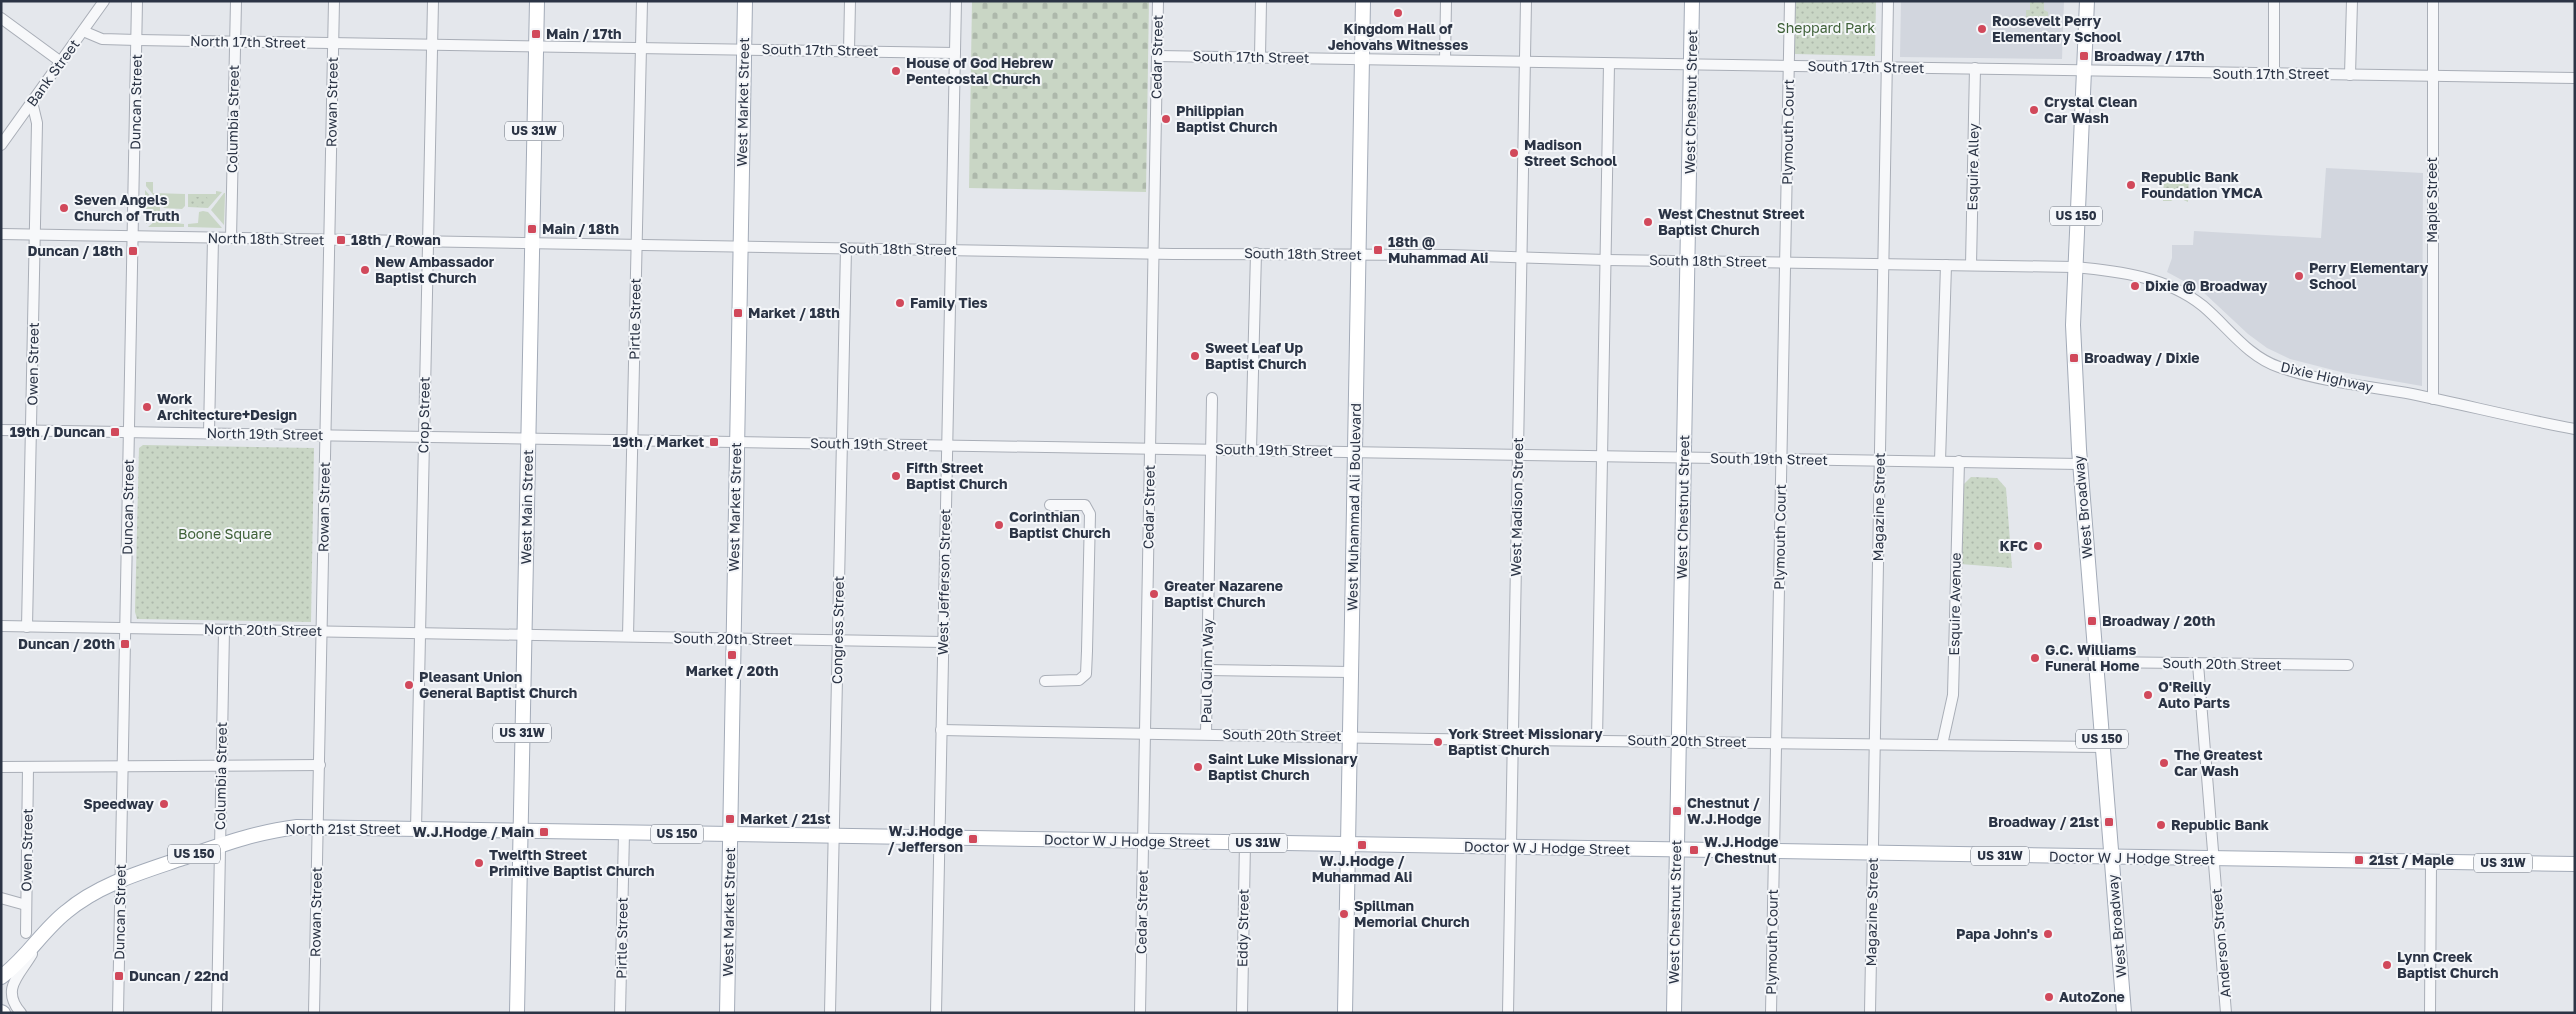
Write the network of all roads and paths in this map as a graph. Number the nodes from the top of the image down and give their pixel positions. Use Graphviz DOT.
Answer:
graph roads {
  1 [pos="104,1"];
  2 [pos="137,1"];
  3 [pos="236,1"];
  4 [pos="334,1"];
  5 [pos="433,1"];
  6 [pos="537,1"];
  7 [pos="642,1"];
  8 [pos="745,1"];
  9 [pos="850,1"];
  10 [pos="956,1"];
  11 [pos="1158,1"];
  12 [pos="1261,1"];
  13 [pos="1363,1"];
  14 [pos="1446,1"];
  15 [pos="1526,1"];
  16 [pos="1692,1"];
  17 [pos="1790,1"];
  18 [pos="1888,1"];
  19 [pos="2087,1"];
  20 [pos="2274,1"];
  21 [pos="2352,1"];
  22 [pos="2433,1"];
  23 [pos="1,18"];
  24 [pos="83,31"];
  25 [pos="137,40"];
  26 [pos="235,42"];
  27 [pos="333,43"];
  28 [pos="432,45"];
  29 [pos="536,47"];
  30 [pos="641,48"];
  31 [pos="745,49"];
  32 [pos="849,51"];
  33 [pos="955,53"];
  34 [pos="1157,56"];
  35 [pos="1260,57"];
  36 [pos="1362,59"];
  37 [pos="1446,60"];
  38 [pos="1525,61"];
  39 [pos="62,62"];
  40 [pos="1610,64"];
  41 [pos="1691,64"];
  42 [pos="1789,66"];
  43 [pos="1887,67"];
  44 [pos="1975,68"];
  45 [pos="2084,70"];
  46 [pos="2274,74"];
  47 [pos="2350,75"];
  48 [pos="2433,76"];
  49 [pos="2575,78"];
  50 [pos="32,102"];
  51 [pos="1,145"];
  52 [pos="1,234"];
  53 [pos="35,235"];
  54 [pos="133,237"];
  55 [pos="213,238"];
  56 [pos="231,238"];
  57 [pos="329,240"];
  58 [pos="427,241"];
  59 [pos="532,242"];
  60 [pos="637,244"];
  61 [pos="740,246"];
  62 [pos="846,248"];
  63 [pos="951,249"];
  64 [pos="1154,253"];
  65 [pos="1256,253"];
  66 [pos="1359,255"];
  67 [pos="1521,258"];
  68 [pos="1606,260"];
  69 [pos="1689,261"];
  70 [pos="1785,262"];
  71 [pos="1884,264"];
  72 [pos="1946,265"];
  73 [pos="1971,265"];
  74 [pos="2074,267"];
  75 [pos="1212,398"];
  76 [pos="2432,398"];
  77 [pos="2575,429"];
  78 [pos="1,430"];
  79 [pos="30,431"];
  80 [pos="129,432"];
  81 [pos="209,433"];
  82 [pos="325,435"];
  83 [pos="424,437"];
  84 [pos="528,438"];
  85 [pos="632,440"];
  86 [pos="737,442"];
  87 [pos="841,444"];
  88 [pos="946,445"];
  89 [pos="1150,449"];
  90 [pos="1211,449"];
  91 [pos="1251,450"];
  92 [pos="1355,452"];
  93 [pos="1518,454"];
  94 [pos="1602,456"];
  95 [pos="1684,458"];
  96 [pos="1782,459"];
  97 [pos="1880,460"];
  98 [pos="1940,461"];
  99 [pos="1959,461"];
  100 [pos="2080,464"];
  101 [pos="1050,505"];
  102 [pos="1,626"];
  103 [pos="27,627"];
  104 [pos="125,628"];
  105 [pos="224,630"];
  106 [pos="322,631"];
  107 [pos="420,633"];
  108 [pos="524,635"];
  109 [pos="628,636"];
  110 [pos="732,639"];
  111 [pos="838,641"];
  112 [pos="943,642"];
  113 [pos="2095,662"];
  114 [pos="2198,664"];
  115 [pos="2348,666"];
  116 [pos="1207,670"];
  117 [pos="1351,672"];
  118 [pos="1046,680"];
  119 [pos="941,730"];
  120 [pos="1145,734"];
  121 [pos="1206,734"];
  122 [pos="1350,736"];
  123 [pos="1513,740"];
  124 [pos="1597,740"];
  125 [pos="1678,740"];
  126 [pos="1776,742"];
  127 [pos="1875,744"];
  128 [pos="1942,745"];
  129 [pos="2102,747"];
  130 [pos="220,765"];
  131 [pos="320,765"];
  132 [pos="1,767"];
  133 [pos="28,767"];
  134 [pos="122,767"];
  135 [pos="318,828"];
  136 [pos="416,830"];
  137 [pos="520,832"];
  138 [pos="624,833"];
  139 [pos="730,835"];
  140 [pos="834,836"];
  141 [pos="939,838"];
  142 [pos="1143,842"];
  143 [pos="1245,842"];
  144 [pos="1347,845"];
  145 [pos="220,846"];
  146 [pos="1511,847"];
  147 [pos="1676,850"];
  148 [pos="1774,851"];
  149 [pos="1873,853"];
  150 [pos="2112,857"];
  151 [pos="2213,859"];
  152 [pos="2431,862"];
  153 [pos="2575,864"];
  154 [pos="120,880"];
  155 [pos="1,898"];
  156 [pos="26,905"];
  157 [pos="26,933"];
  158 [pos="38,942"];
  159 [pos="1,977"];
  160 [pos="20,1013"];
  161 [pos="118,1013"];
  162 [pos="217,1013"];
  163 [pos="314,1013"];
  164 [pos="517,1013"];
  165 [pos="620,1013"];
  166 [pos="727,1013"];
  167 [pos="830,1013"];
  168 [pos="936,1013"];
  169 [pos="1140,1013"];
  170 [pos="1242,1013"];
  171 [pos="1345,1013"];
  172 [pos="1508,1013"];
  173 [pos="1674,1013"];
  174 [pos="1771,1013"];
  175 [pos="1870,1013"];
  176 [pos="2124,1013"];
  177 [pos="2226,1013"];
  178 [pos="2430,1013"];
  1 -- 24 [label="street, Bank Street"];
  2 -- 25 [label="street, Duncan Street"];
  3 -- 26 [label="street, Columbia Street"];
  4 -- 27 [label="street, Rowan Street"];
  5 -- 28 [label="street, Crop Street"];
  6 -- 29 [label="main road, West Main Street / US 31W"];
  7 -- 30 [label="street, Pirtle Street"];
  8 -- 31 [label="main road, West Market Street"];
  9 -- 32 [label="street"];
  10 -- 33 [label="street, West Jefferson Street"];
  11 -- 34 [label="street, Cedar Street"];
  12 -- 35 [label="street"];
  13 -- 36 [label="main road, West Muhammad Ali Boulevard"];
  14 -- 37 [label="street"];
  15 -- 38 [label="street, West Madison Street"];
  16 -- 41 [label="main road, West Chestnut Street"];
  17 -- 42 [label="street, Plymouth Court"];
  18 -- 43 [label="street, Magazine Street"];
  19 -- 45 [label="main road, West Broadway / US 150"];
  20 -- 46 [label="street"];
  21 -- 47 [label="street"];
  22 -- 48 [label="street, Maple Street"];
  23 -- 39 [label="street"];
  24 -- 25 [label="street, North 17th Street"];
  24 -- 39 [label="street, Bank Street"];
  25 -- 26 [label="street, North 17th Street"];
  25 -- 54 [label="street, Duncan Street"];
  26 -- 27 [label="street, North 17th Street"];
  26 -- 56 [label="street, Columbia Street"];
  27 -- 28 [label="street, North 17th Street"];
  27 -- 57 [label="street, Rowan Street"];
  28 -- 29 [label="street, North 17th Street"];
  28 -- 58 [label="street, Crop Street"];
  29 -- 30 [label="street, South 17th Street"];
  29 -- 59 [label="main road, West Main Street / US 31W"];
  30 -- 31 [label="street, South 17th Street"];
  30 -- 60 [label="street, Pirtle Street"];
  31 -- 32 [label="street, South 17th Street"];
  31 -- 61 [label="main road, West Market Street"];
  32 -- 33 [label="street, South 17th Street"];
  33 -- 63 [label="street, West Jefferson Street"];
  34 -- 35 [label="street, South 17th Street"];
  34 -- 64 [label="street, Cedar Street"];
  35 -- 36 [label="street, South 17th Street"];
  36 -- 37 [label="street, South 17th Street"];
  36 -- 66 [label="main road, West Muhammad Ali Boulevard"];
  37 -- 38 [label="street, South 17th Street"];
  38 -- 40 [label="street, South 17th Street"];
  38 -- 67 [label="street, West Madison Street"];
  39 -- 50 [label="street, Bank Street"];
  40 -- 41 [label="street, South 17th Street"];
  40 -- 68 [label="street"];
  41 -- 42 [label="street, South 17th Street"];
  41 -- 69 [label="main road, West Chestnut Street"];
  42 -- 43 [label="street, South 17th Street"];
  42 -- 70 [label="street, Plymouth Court"];
  43 -- 44 [label="street, South 17th Street"];
  43 -- 71 [label="street, Magazine Street"];
  44 -- 45 [label="street, South 17th Street"];
  44 -- 73 [label="street, Esquire Alley"];
  45 -- 46 [label="street, South 17th Street"];
  45 -- 74 [label="main road, West Broadway / US 150"];
  46 -- 47 [label="street, South 17th Street"];
  47 -- 48 [label="street, South 17th Street"];
  48 -- 49 [label="street, South 17th Street"];
  48 -- 76 [label="street, Maple Street"];
  50 -- 51 [label="street, Bank Street"];
  50 -- 53 [label="street, Owen Street"];
  52 -- 53 [label="street, North 18th Street"];
  53 -- 54 [label="street, North 18th Street"];
  53 -- 79 [label="street, Owen Street"];
  54 -- 55 [label="street, North 18th Street"];
  54 -- 80 [label="street, Duncan Street"];
  55 -- 56 [label="street, North 18th Street"];
  55 -- 81 [label="street"];
  56 -- 57 [label="street, North 18th Street"];
  57 -- 58 [label="street, North 18th Street"];
  57 -- 82 [label="street, Rowan Street"];
  58 -- 59 [label="street, North 18th Street"];
  58 -- 83 [label="street, Crop Street"];
  59 -- 60 [label="street, South 18th Street"];
  59 -- 84 [label="main road, West Main Street / US 31W"];
  60 -- 61 [label="street, South 18th Street"];
  60 -- 85 [label="street, Pirtle Street"];
  61 -- 62 [label="street, South 18th Street"];
  61 -- 86 [label="main road, West Market Street"];
  62 -- 63 [label="street, South 18th Street"];
  62 -- 87 [label="street, Congress Street"];
  63 -- 64 [label="street, South 18th Street"];
  63 -- 88 [label="street, West Jefferson Street"];
  64 -- 65 [label="street, South 18th Street"];
  64 -- 89 [label="street, Cedar Street"];
  65 -- 66 [label="street, South 18th Street"];
  65 -- 91 [label="street"];
  66 -- 67 [label="street, South 18th Street"];
  66 -- 92 [label="main road, West Muhammad Ali Boulevard"];
  67 -- 68 [label="street, South 18th Street"];
  67 -- 93 [label="street, West Madison Street"];
  68 -- 69 [label="street, South 18th Street"];
  68 -- 94 [label="street"];
  69 -- 70 [label="street, South 18th Street"];
  69 -- 95 [label="main road, West Chestnut Street"];
  70 -- 71 [label="street, South 18th Street"];
  70 -- 96 [label="street, Plymouth Court"];
  71 -- 72 [label="street, South 18th Street"];
  71 -- 97 [label="street, Magazine Street"];
  72 -- 73 [label="street, South 18th Street"];
  72 -- 98 [label="street"];
  73 -- 74 [label="street, South 18th Street"];
  74 -- 76 [label="street, Dixie Highway"];
  74 -- 100 [label="main road, West Broadway / US 150"];
  75 -- 90 [label="street, Paul Quinn Way"];
  76 -- 77 [label="street, Dixie Highway"];
  78 -- 79 [label="street, North 19th Street"];
  79 -- 80 [label="street, North 19th Street"];
  79 -- 103 [label="street, Owen Street"];
  80 -- 81 [label="street, North 19th Street"];
  80 -- 104 [label="street, Duncan Street"];
  81 -- 82 [label="street, North 19th Street"];
  82 -- 83 [label="street, North 19th Street"];
  82 -- 106 [label="street, Rowan Street"];
  83 -- 84 [label="street, North 19th Street"];
  83 -- 107 [label="street, Crop Street"];
  84 -- 85 [label="street, South 19th Street"];
  84 -- 108 [label="main road, West Main Street / US 31W"];
  85 -- 86 [label="street, South 19th Street"];
  85 -- 109 [label="street, Pirtle Street"];
  86 -- 87 [label="street, South 19th Street"];
  86 -- 110 [label="main road, West Market Street"];
  87 -- 88 [label="street, South 19th Street"];
  87 -- 111 [label="street, Congress Street"];
  88 -- 89 [label="street, South 19th Street"];
  88 -- 112 [label="street, West Jefferson Street"];
  89 -- 90 [label="street, South 19th Street"];
  89 -- 120 [label="street, Cedar Street"];
  90 -- 91 [label="street, South 19th Street"];
  90 -- 116 [label="street, Paul Quinn Way"];
  91 -- 92 [label="street, South 19th Street"];
  92 -- 93 [label="street, South 19th Street"];
  92 -- 117 [label="main road, West Muhammad Ali Boulevard"];
  93 -- 94 [label="street, South 19th Street"];
  93 -- 123 [label="street, West Madison Street"];
  94 -- 95 [label="street, South 19th Street"];
  94 -- 124 [label="street"];
  95 -- 96 [label="street, South 19th Street"];
  95 -- 125 [label="main road, West Chestnut Street"];
  96 -- 97 [label="street, South 19th Street"];
  96 -- 126 [label="street, Plymouth Court"];
  97 -- 98 [label="street, South 19th Street"];
  97 -- 127 [label="street, Magazine Street"];
  98 -- 99 [label="street, South 19th Street"];
  99 -- 100 [label="street, South 19th Street"];
  99 -- 128 [label="street, Esquire Avenue"];
  100 -- 113 [label="main road, West Broadway / US 150"];
  101 -- 118 [label="street"];
  102 -- 103 [label="street, North 20th Street"];
  103 -- 104 [label="street, North 20th Street"];
  104 -- 105 [label="street, North 20th Street"];
  104 -- 134 [label="street, Duncan Street"];
  105 -- 106 [label="street, North 20th Street"];
  105 -- 130 [label="street, Columbia Street"];
  106 -- 107 [label="street, North 20th Street"];
  106 -- 131 [label="street, Rowan Street"];
  107 -- 108 [label="street, North 20th Street"];
  107 -- 136 [label="street, Crop Street"];
  108 -- 109 [label="street, South 20th Street"];
  108 -- 137 [label="main road, West Main Street / US 31W"];
  109 -- 110 [label="street, South 20th Street"];
  110 -- 111 [label="street, South 20th Street"];
  110 -- 139 [label="main road, West Market Street"];
  111 -- 112 [label="street, South 20th Street"];
  111 -- 140 [label="street, Congress Street"];
  112 -- 119 [label="street, West Jefferson Street"];
  113 -- 114 [label="street, South 20th Street"];
  113 -- 129 [label="main road, West Broadway / US 150"];
  114 -- 115 [label="street, South 20th Street"];
  114 -- 151 [label="street, Anderson Street"];
  116 -- 117 [label="street"];
  116 -- 121 [label="street, Paul Quinn Way"];
  117 -- 122 [label="main road, West Muhammad Ali Boulevard"];
  119 -- 120 [label="street, South 20th Street"];
  119 -- 141 [label="street, West Jefferson Street"];
  120 -- 121 [label="street, South 20th Street"];
  120 -- 142 [label="street, Cedar Street"];
  121 -- 122 [label="street, South 20th Street"];
  122 -- 123 [label="street, South 20th Street"];
  122 -- 144 [label="main road, West Muhammad Ali Boulevard"];
  123 -- 124 [label="street, South 20th Street"];
  123 -- 146 [label="street, West Madison Street"];
  124 -- 125 [label="street, South 20th Street"];
  125 -- 126 [label="street, South 20th Street"];
  125 -- 147 [label="main road, West Chestnut Street"];
  126 -- 127 [label="street, South 20th Street"];
  126 -- 148 [label="street, Plymouth Court"];
  127 -- 128 [label="street, South 20th Street"];
  127 -- 149 [label="street, Magazine Street"];
  128 -- 129 [label="street, South 20th Street"];
  129 -- 150 [label="main road, West Broadway / US 150"];
  130 -- 131 [label="street"];
  130 -- 134 [label="street"];
  130 -- 145 [label="street, Columbia Street"];
  131 -- 135 [label="street, Rowan Street"];
  132 -- 133 [label="street"];
  133 -- 134 [label="street"];
  133 -- 156 [label="street, Owen Street"];
  134 -- 154 [label="street, Duncan Street"];
  135 -- 136 [label="main road, North 21st Street / US 150"];
  135 -- 145 [label="main road, North 21st Street / US 150"];
  135 -- 163 [label="street, Rowan Street"];
  136 -- 137 [label="main road, North 21st Street / US 150"];
  137 -- 138 [label="main road, Doctor W J Hodge Street / US 150"];
  137 -- 164 [label="main road, West Main Street / US 31W"];
  138 -- 139 [label="main road, Doctor W J Hodge Street / US 150"];
  138 -- 165 [label="street, Pirtle Street"];
  139 -- 140 [label="main road, Doctor W J Hodge Street / US 31W"];
  139 -- 166 [label="main road, West Market Street"];
  140 -- 141 [label="main road, Doctor W J Hodge Street / US 31W"];
  140 -- 167 [label="street, Congress Street"];
  141 -- 142 [label="main road, Doctor W J Hodge Street / US 31W"];
  141 -- 168 [label="street, West Jefferson Street"];
  142 -- 143 [label="main road, Doctor W J Hodge Street / US 31W"];
  142 -- 169 [label="street, Cedar Street"];
  143 -- 144 [label="main road, Doctor W J Hodge Street / US 31W"];
  143 -- 170 [label="street, Eddy Street"];
  144 -- 146 [label="main road, Doctor W J Hodge Street / US 31W"];
  144 -- 171 [label="main road, West Muhammad Ali Boulevard"];
  145 -- 154 [label="main road, North 21st Street / US 150"];
  145 -- 162 [label="street, Columbia Street"];
  146 -- 147 [label="main road, Doctor W J Hodge Street / US 31W"];
  146 -- 172 [label="street, West Madison Street"];
  147 -- 148 [label="main road, Doctor W J Hodge Street / US 31W"];
  147 -- 173 [label="main road, West Chestnut Street"];
  148 -- 149 [label="main road, Doctor W J Hodge Street / US 31W"];
  148 -- 174 [label="street, Plymouth Court"];
  149 -- 150 [label="main road, Doctor W J Hodge Street / US 31W"];
  149 -- 175 [label="street, Magazine Street"];
  150 -- 151 [label="main road, Doctor W J Hodge Street / US 31W"];
  150 -- 176 [label="main road, West Broadway / US 150"];
  151 -- 152 [label="main road, Doctor W J Hodge Street / US 31W"];
  151 -- 177 [label="street, Anderson Street"];
  152 -- 153 [label="main road, Doctor W J Hodge Street / US 31W"];
  152 -- 178 [label="street"];
  154 -- 158 [label="main road, North 21st Street / US 150"];
  154 -- 161 [label="street, Duncan Street"];
  155 -- 156 [label="street"];
  156 -- 157 [label="street, Owen Street"];
  158 -- 159 [label="main road, North 21st Street / US 150"];
  158 -- 160 [label="street"];
}
